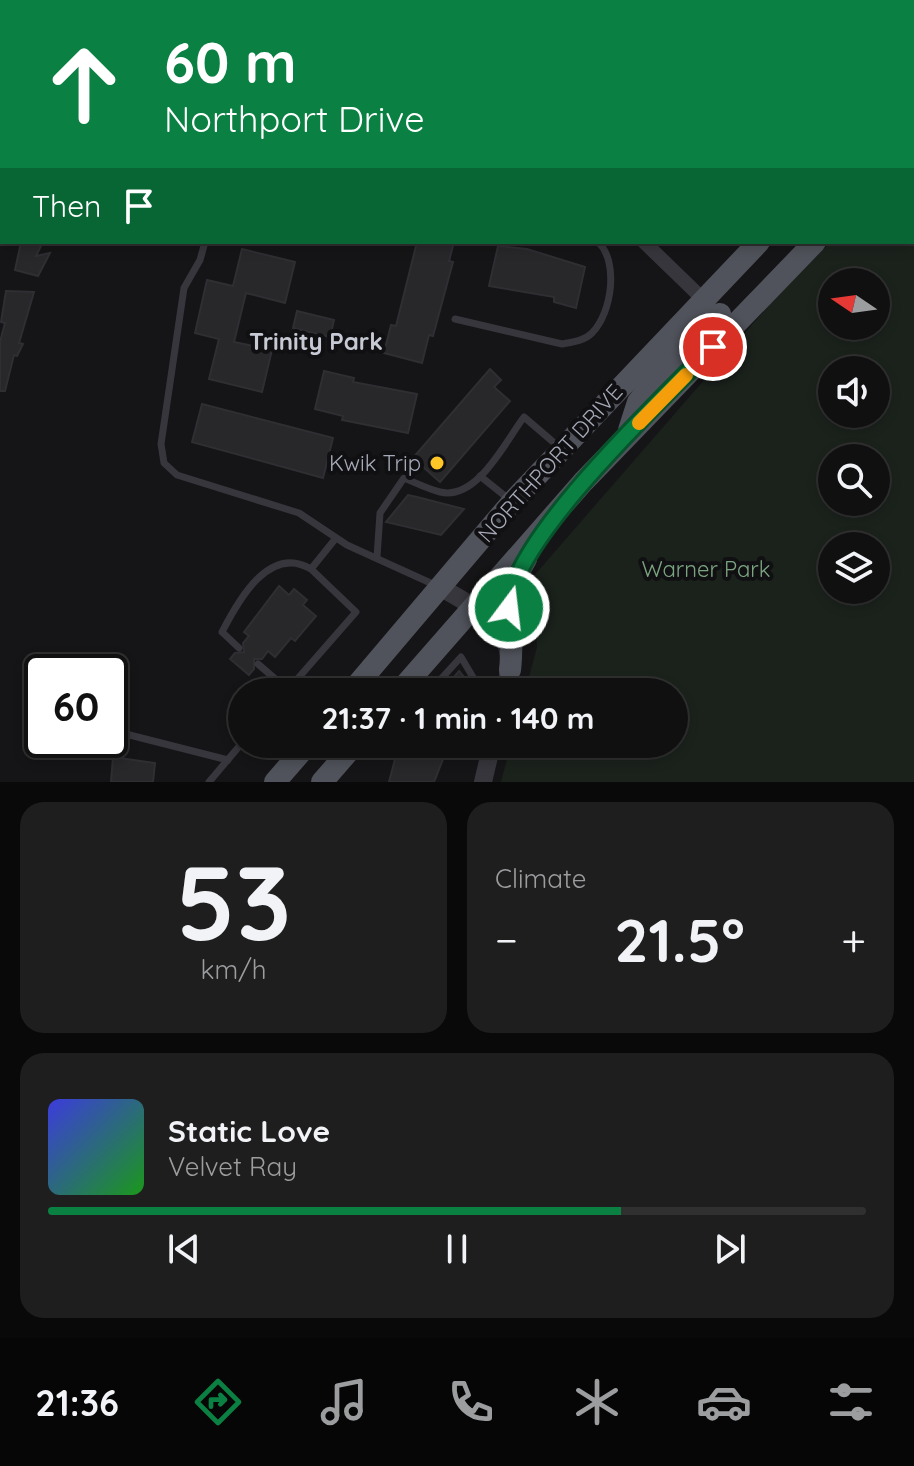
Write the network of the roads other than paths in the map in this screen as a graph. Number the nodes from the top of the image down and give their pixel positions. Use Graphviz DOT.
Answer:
graph roads {
  1 [pos="204,244"];
  2 [pos="599,244"];
  3 [pos="646,244"];
  4 [pos="758,244"];
  5 [pos="812,244"];
  6 [pos="719,313"];
  7 [pos="455,319"];
  8 [pos="561,448"];
  9 [pos="480,476"];
  10 [pos="583,482"];
  11 [pos="512,502"];
  12 [pos="336,538"];
  13 [pos="377,557"];
  14 [pos="311,569"];
  15 [pos="440,587"];
  16 [pos="472,606"];
  17 [pos="239,648"];
  18 [pos="442,660"];
  19 [pos="258,664"];
  20 [pos="510,670"];
  21 [pos="273,678"];
  22 [pos="298,678"];
  23 [pos="363,678"];
  24 [pos="418,678"];
  25 [pos="438,678"];
  26 [pos="473,678"];
  27 [pos="508,678"];
  28 [pos="128,735"];
  29 [pos="297,758"];
  30 [pos="343,758"];
  31 [pos="489,758"];
  32 [pos="228,760"];
  33 [pos="281,778"];
  34 [pos="209,782"];
  35 [pos="322,782"];
  36 [pos="483,782"];
  1 -- 12 [label="lane"];
  2 -- 7 [label="lane"];
  3 -- 6 [label="street"];
  4 -- 6 [label="main road, NORTHPORT DRIVE"];
  5 -- 6 [label="main road, NORTHPORT DRIVE"];
  6 -- 8 [label="main road, NORTHPORT DRIVE"];
  6 -- 10 [label="main road, NORTHPORT DRIVE"];
  8 -- 9 [label="lane"];
  8 -- 11 [label="main road, NORTHPORT DRIVE"];
  9 -- 11 [label="lane"];
  9 -- 13 [label="lane"];
  10 -- 16 [label="main road, NORTHPORT DRIVE"];
  10 -- 20 [label="main road"];
  11 -- 15 [label="main road, NORTHPORT DRIVE"];
  12 -- 13 [label="lane"];
  12 -- 14 [label="lane"];
  13 -- 15 [label="lane"];
  14 -- 17 [label="lane"];
  14 -- 22 [label="lane"];
  15 -- 16 [label="street"];
  15 -- 23 [label="main road, NORTHPORT DRIVE"];
  16 -- 18 [label="main road, NORTHPORT DRIVE"];
  16 -- 20 [label="street"];
  18 -- 24 [label="main road, NORTHPORT DRIVE"];
  18 -- 25 [label="lane"];
  18 -- 26 [label="lane"];
  19 -- 21 [label="lane"];
  20 -- 27 [label="street"];
  28 -- 32 [label="lane"];
  29 -- 33 [label="main road"];
  30 -- 35 [label="main road"];
  31 -- 36 [label="street"];
  32 -- 34 [label="lane"];
}
